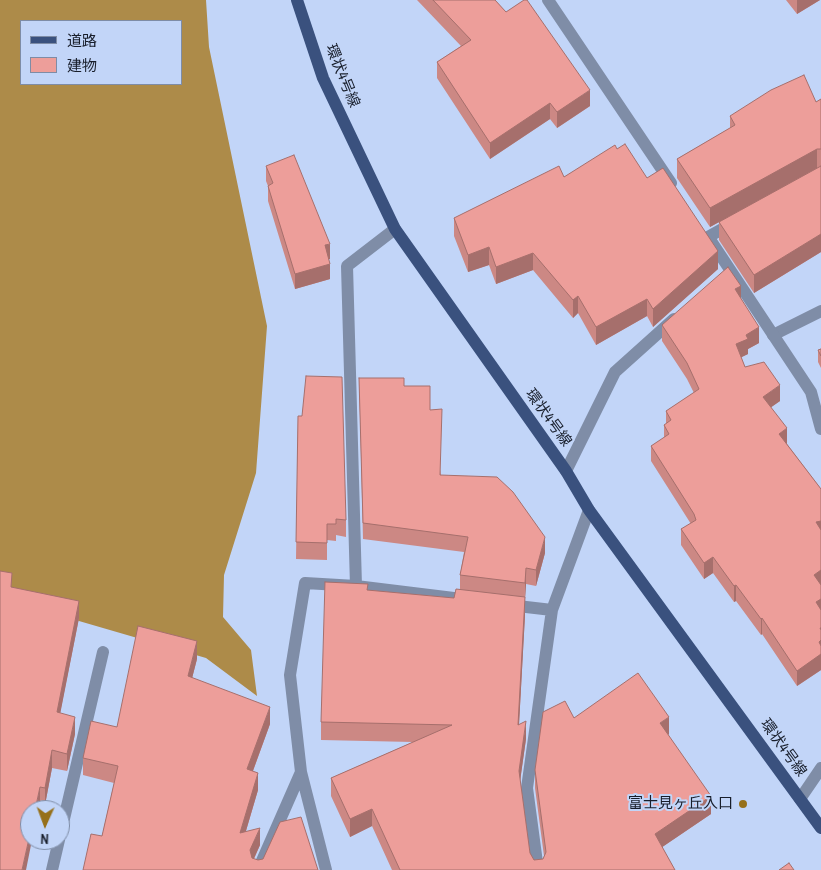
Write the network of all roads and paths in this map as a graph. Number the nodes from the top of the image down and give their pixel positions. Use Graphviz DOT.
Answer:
graph roads {
  1 [pos="297,0"];
  2 [pos="548,0"];
  3 [pos="680,196"];
  4 [pos="743,218"];
  5 [pos="395,230"];
  6 [pos="687,308"];
  7 [pos="821,311"];
  8 [pos="773,335"];
  9 [pos="821,429"];
  10 [pos="566,471"];
  11 [pos="589,510"];
  12 [pos="356,586"];
  13 [pos="552,610"];
  14 [pos="103,652"];
  15 [pos="821,768"];
  16 [pos="301,772"];
  17 [pos="800,799"];
  18 [pos="68,800"];
  19 [pos="821,828"];
  20 [pos="57,850"];
  21 [pos="52,870"];
  22 [pos="258,870"];
  23 [pos="326,870"];
  24 [pos="538,870"];
  1 -- 5 [label="main road, 環状4号線"];
  2 -- 3 [label="street"];
  4 -- 8 [label="street"];
  5 -- 10 [label="main road, 環状4号線"];
  5 -- 12 [label="street"];
  6 -- 10 [label="street"];
  7 -- 8 [label="street"];
  8 -- 9 [label="street"];
  10 -- 11 [label="main road, 環状4号線"];
  11 -- 13 [label="street"];
  11 -- 17 [label="main road, 環状4号線"];
  12 -- 13 [label="street"];
  12 -- 16 [label="street"];
  13 -- 24 [label="street"];
  14 -- 18 [label="street"];
  15 -- 17 [label="street"];
  16 -- 22 [label="street"];
  16 -- 23 [label="street"];
  17 -- 19 [label="main road, 環状4号線"];
  20 -- 21 [label="street"];
}
